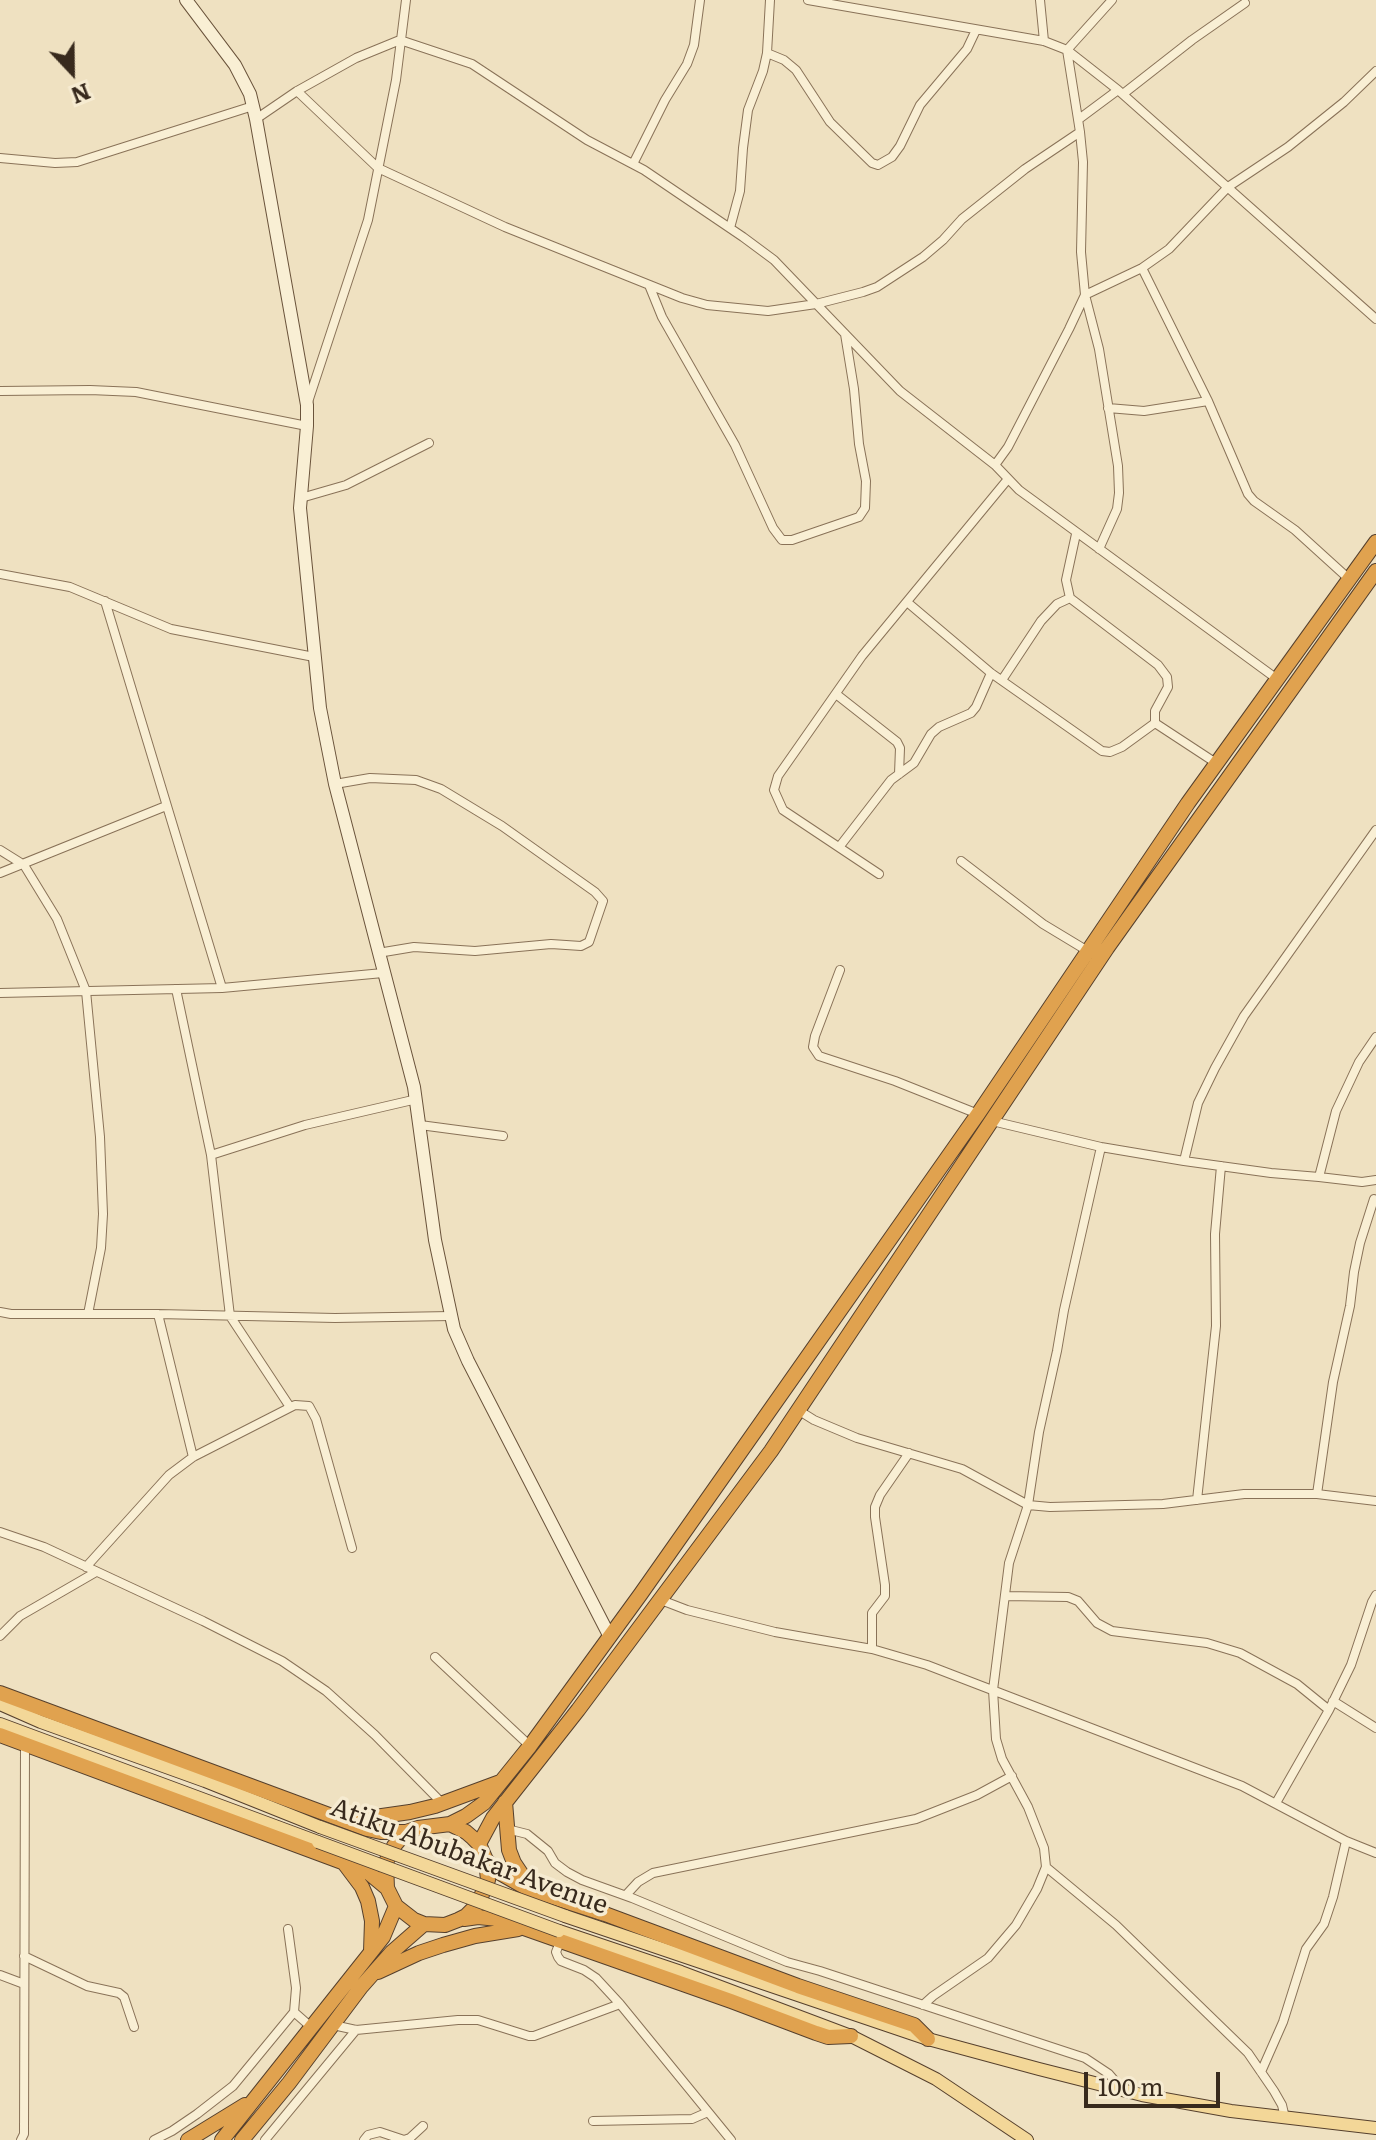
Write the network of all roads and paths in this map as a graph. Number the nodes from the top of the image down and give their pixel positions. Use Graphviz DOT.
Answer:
graph roads {
  1 [pos="186,0"];
  2 [pos="406,0"];
  3 [pos="700,0"];
  4 [pos="770,0"];
  5 [pos="808,0"];
  6 [pos="1040,0"];
  7 [pos="1112,0"];
  8 [pos="1245,3"];
  9 [pos="976,30"];
  10 [pos="400,40"];
  11 [pos="1044,41"];
  12 [pos="1067,50"];
  13 [pos="767,53"];
  14 [pos="1376,71"];
  15 [pos="297,91"];
  16 [pos="1120,92"];
  17 [pos="254,113"];
  18 [pos="1079,119"];
  19 [pos="1080,132"];
  20 [pos="0,158"];
  21 [pos="633,164"];
  22 [pos="378,168"];
  23 [pos="1228,187"];
  24 [pos="730,228"];
  25 [pos="1142,268"];
  26 [pos="649,285"];
  27 [pos="1085,295"];
  28 [pos="816,304"];
  29 [pos="1376,319"];
  30 [pos="845,333"];
  31 [pos="0,391"];
  32 [pos="1208,401"];
  33 [pos="307,405"];
  34 [pos="1108,408"];
  35 [pos="307,426"];
  36 [pos="429,443"];
  37 [pos="995,465"];
  38 [pos="1008,479"];
  39 [pos="301,498"];
  40 [pos="1076,534"];
  41 [pos="1376,542"];
  42 [pos="1099,549"];
  43 [pos="0,574"];
  44 [pos="1375,577"];
  45 [pos="1349,579"];
  46 [pos="1070,598"];
  47 [pos="105,601"];
  48 [pos="907,602"];
  49 [pos="314,657"];
  50 [pos="991,673"];
  51 [pos="1277,679"];
  52 [pos="1002,680"];
  53 [pos="836,694"];
  54 [pos="1155,723"];
  55 [pos="1216,763"];
  56 [pos="899,774"];
  57 [pos="335,784"];
  58 [pos="166,806"];
  59 [pos="1376,830"];
  60 [pos="840,846"];
  61 [pos="0,850"];
  62 [pos="961,861"];
  63 [pos="24,865"];
  64 [pos="0,873"];
  65 [pos="879,874"];
  66 [pos="378,953"];
  67 [pos="1094,954"];
  68 [pos="840,970"];
  69 [pos="383,973"];
  70 [pos="222,988"];
  71 [pos="176,989"];
  72 [pos="86,991"];
  73 [pos="0,993"];
  74 [pos="1376,1037"];
  75 [pos="417,1099"];
  76 [pos="985,1118"];
  77 [pos="420,1125"];
  78 [pos="503,1136"];
  79 [pos="1101,1147"];
  80 [pos="211,1155"];
  81 [pos="1184,1161"];
  82 [pos="1221,1166"];
  83 [pos="1319,1177"];
  84 [pos="1376,1180"];
  85 [pos="1362,1182"];
  86 [pos="1375,1200"];
  87 [pos="0,1312"];
  88 [pos="88,1314"];
  89 [pos="158,1314"];
  90 [pos="230,1316"];
  91 [pos="451,1316"];
  92 [pos="290,1407"];
  93 [pos="798,1410"];
  94 [pos="909,1453"];
  95 [pos="193,1457"];
  96 [pos="1317,1494"];
  97 [pos="1197,1500"];
  98 [pos="1376,1501"];
  99 [pos="1028,1505"];
  100 [pos="0,1532"];
  101 [pos="352,1548"];
  102 [pos="86,1567"];
  103 [pos="96,1572"];
  104 [pos="1376,1595"];
  105 [pos="1005,1596"];
  106 [pos="661,1600"];
  107 [pos="0,1636"];
  108 [pos="610,1637"];
  109 [pos="872,1649"];
  110 [pos="435,1657"];
  111 [pos="993,1690"];
  112 [pos="0,1693"];
  113 [pos="0,1704"];
  114 [pos="1331,1706"];
  115 [pos="0,1724"];
  116 [pos="1376,1728"];
  117 [pos="0,1735"];
  118 [pos="25,1745"];
  119 [pos="530,1746"];
  120 [pos="1012,1776"];
  121 [pos="500,1781"];
  122 [pos="505,1802"];
  123 [pos="1276,1803"];
  124 [pos="442,1804"];
  125 [pos="346,1822"];
  126 [pos="450,1824"];
  127 [pos="507,1829"];
  128 [pos="406,1832"];
  129 [pos="1346,1841"];
  130 [pos="479,1844"];
  131 [pos="1376,1853"];
  132 [pos="486,1860"];
  133 [pos="344,1863"];
  134 [pos="1046,1867"];
  135 [pos="387,1888"];
  136 [pos="532,1890"];
  137 [pos="626,1895"];
  138 [pos="396,1906"];
  139 [pos="458,1920"];
  140 [pos="424,1924"];
  141 [pos="288,1929"];
  142 [pos="523,1929"];
  143 [pos="559,1936"];
  144 [pos="371,1951"];
  145 [pos="24,1956"];
  146 [pos="0,1975"];
  147 [pos="371,1976"];
  148 [pos="24,1984"];
  149 [pos="620,2004"];
  150 [pos="923,2005"];
  151 [pos="294,2012"];
  152 [pos="333,2025"];
  153 [pos="134,2027"];
  154 [pos="311,2027"];
  155 [pos="356,2030"];
  156 [pos="851,2036"];
  157 [pos="928,2039"];
  158 [pos="1261,2072"];
  159 [pos="1122,2090"];
  160 [pos="255,2098"];
  161 [pos="708,2112"];
  162 [pos="1285,2118"];
  163 [pos="593,2121"];
  164 [pos="423,2126"];
  165 [pos="1376,2128"];
  166 [pos="21,2140"];
  167 [pos="154,2140"];
  168 [pos="188,2140"];
  169 [pos="222,2140"];
  170 [pos="242,2140"];
  171 [pos="265,2140"];
  172 [pos="364,2140"];
  173 [pos="731,2140"];
  174 [pos="1027,2140"];
  1 -- 17 [label="street"];
  2 -- 10 [label="street"];
  3 -- 21 [label="street"];
  4 -- 13 [label="street"];
  5 -- 9 [label="street"];
  6 -- 11 [label="street"];
  7 -- 12 [label="street"];
  8 -- 16 [label="street"];
  9 -- 11 [label="street"];
  9 -- 13 [label="street"];
  10 -- 15 [label="street"];
  10 -- 21 [label="street"];
  10 -- 22 [label="street"];
  11 -- 12 [label="street"];
  12 -- 16 [label="street"];
  12 -- 18 [label="street"];
  13 -- 24 [label="street"];
  14 -- 23 [label="street"];
  15 -- 17 [label="street"];
  15 -- 22 [label="street"];
  16 -- 18 [label="street"];
  16 -- 23 [label="street"];
  17 -- 20 [label="street"];
  17 -- 33 [label="street"];
  18 -- 19 [label="street"];
  19 -- 27 [label="street"];
  19 -- 28 [label="street"];
  21 -- 24 [label="street"];
  22 -- 26 [label="street"];
  22 -- 33 [label="street"];
  23 -- 25 [label="street"];
  23 -- 29 [label="street"];
  24 -- 28 [label="street"];
  25 -- 27 [label="street"];
  25 -- 32 [label="street"];
  26 -- 28 [label="street"];
  26 -- 30 [label="street"];
  27 -- 34 [label="street"];
  27 -- 37 [label="street"];
  28 -- 30 [label="street"];
  30 -- 37 [label="street"];
  31 -- 35 [label="street"];
  32 -- 34 [label="street"];
  32 -- 45 [label="street"];
  33 -- 35 [label="street"];
  34 -- 42 [label="street"];
  35 -- 39 [label="street"];
  36 -- 39 [label="street"];
  37 -- 38 [label="street"];
  38 -- 40 [label="street"];
  38 -- 48 [label="street"];
  39 -- 49 [label="street"];
  40 -- 42 [label="street"];
  40 -- 46 [label="street"];
  41 -- 45 [label="highway"];
  42 -- 51 [label="street"];
  43 -- 47 [label="street"];
  44 -- 67 [label="highway"];
  45 -- 51 [label="highway"];
  46 -- 52 [label="street"];
  46 -- 54 [label="street"];
  47 -- 49 [label="street"];
  47 -- 58 [label="street"];
  48 -- 50 [label="street"];
  48 -- 53 [label="street"];
  49 -- 57 [label="street"];
  50 -- 52 [label="street"];
  50 -- 56 [label="street"];
  51 -- 55 [label="highway"];
  52 -- 54 [label="street"];
  53 -- 56 [label="street"];
  53 -- 60 [label="street"];
  54 -- 55 [label="street"];
  55 -- 67 [label="highway"];
  56 -- 60 [label="street"];
  57 -- 66 [label="street"];
  57 -- 66 [label="street"];
  58 -- 63 [label="street"];
  58 -- 70 [label="street"];
  59 -- 81 [label="street"];
  60 -- 65 [label="street"];
  61 -- 63 [label="street"];
  62 -- 67 [label="street"];
  63 -- 64 [label="street"];
  63 -- 72 [label="street"];
  66 -- 69 [label="street"];
  67 -- 76 [label="highway"];
  68 -- 76 [label="street"];
  69 -- 70 [label="street"];
  69 -- 75 [label="street"];
  70 -- 71 [label="street"];
  71 -- 72 [label="street"];
  71 -- 80 [label="street"];
  72 -- 73 [label="street"];
  72 -- 88 [label="street"];
  74 -- 83 [label="street"];
  75 -- 77 [label="street"];
  75 -- 80 [label="street"];
  76 -- 79 [label="street"];
  76 -- 93 [label="highway"];
  76 -- 108 [label="highway"];
  77 -- 78 [label="street"];
  77 -- 91 [label="street"];
  79 -- 81 [label="street"];
  79 -- 99 [label="street"];
  80 -- 90 [label="street"];
  81 -- 82 [label="street"];
  82 -- 83 [label="street"];
  82 -- 97 [label="street"];
  83 -- 85 [label="street"];
  84 -- 85 [label="street"];
  85 -- 86 [label="street"];
  86 -- 96 [label="street"];
  87 -- 88 [label="street"];
  88 -- 89 [label="street"];
  89 -- 90 [label="street"];
  89 -- 95 [label="street"];
  90 -- 91 [label="street"];
  90 -- 92 [label="street"];
  91 -- 108 [label="street"];
  92 -- 95 [label="street"];
  92 -- 101 [label="street"];
  93 -- 94 [label="street"];
  93 -- 106 [label="highway"];
  94 -- 99 [label="street"];
  94 -- 109 [label="street"];
  95 -- 102 [label="street"];
  96 -- 97 [label="street"];
  96 -- 98 [label="street"];
  97 -- 99 [label="street"];
  99 -- 105 [label="street"];
  100 -- 102 [label="street"];
  102 -- 103 [label="street"];
  103 -- 107 [label="street"];
  103 -- 124 [label="street"];
  104 -- 114 [label="street"];
  105 -- 111 [label="street"];
  105 -- 114 [label="street"];
  106 -- 109 [label="street"];
  106 -- 122 [label="highway"];
  108 -- 119 [label="highway"];
  109 -- 111 [label="street"];
  110 -- 119 [label="street"];
  111 -- 120 [label="street"];
  111 -- 123 [label="street"];
  112 -- 125 [label="highway"];
  113 -- 157 [label="main road, Atiku Abubakar Avenue, bridge"];
  114 -- 116 [label="street"];
  114 -- 123 [label="street"];
  115 -- 143 [label="main road, Atiku Abubakar Avenue, bridge"];
  117 -- 118 [label="highway"];
  118 -- 133 [label="highway"];
  118 -- 145 [label="street"];
  119 -- 121 [label="highway"];
  120 -- 134 [label="street"];
  120 -- 137 [label="street"];
  121 -- 124 [label="highway"];
  121 -- 126 [label="highway"];
  122 -- 127 [label="highway"];
  122 -- 130 [label="highway"];
  123 -- 129 [label="street"];
  124 -- 125 [label="highway"];
  125 -- 128 [label="highway"];
  126 -- 128 [label="highway"];
  126 -- 130 [label="highway"];
  127 -- 136 [label="highway"];
  127 -- 137 [label="street"];
  128 -- 135 [label="highway"];
  129 -- 131 [label="street"];
  129 -- 158 [label="street"];
  130 -- 132 [label="highway"];
  132 -- 136 [label="highway"];
  132 -- 139 [label="highway"];
  133 -- 135 [label="highway"];
  133 -- 144 [label="highway"];
  134 -- 150 [label="street"];
  134 -- 158 [label="street"];
  135 -- 138 [label="highway"];
  136 -- 157 [label="highway"];
  137 -- 150 [label="street"];
  138 -- 140 [label="highway"];
  138 -- 144 [label="highway"];
  139 -- 140 [label="highway"];
  139 -- 142 [label="highway"];
  140 -- 147 [label="highway"];
  141 -- 151 [label="street"];
  142 -- 143 [label="highway"];
  142 -- 147 [label="highway"];
  143 -- 149 [label="street"];
  143 -- 156 [label="highway"];
  144 -- 154 [label="highway"];
  145 -- 148 [label="street"];
  145 -- 153 [label="street"];
  146 -- 148 [label="street"];
  147 -- 152 [label="highway"];
  148 -- 166 [label="street"];
  149 -- 155 [label="street"];
  149 -- 161 [label="street"];
  150 -- 159 [label="street"];
  151 -- 154 [label="street"];
  151 -- 167 [label="street"];
  152 -- 155 [label="street"];
  152 -- 170 [label="highway"];
  154 -- 160 [label="highway"];
  155 -- 171 [label="street"];
  156 -- 174 [label="main road"];
  157 -- 159 [label="main road, Atiku Abubakar Avenue"];
  158 -- 162 [label="street"];
  159 -- 162 [label="main road, Atiku Abubakar Avenue"];
  160 -- 168 [label="highway"];
  160 -- 169 [label="highway"];
  161 -- 163 [label="street"];
  161 -- 173 [label="street"];
  162 -- 165 [label="main road, Atiku Abubakar Avenue"];
  164 -- 172 [label="street"];
}
